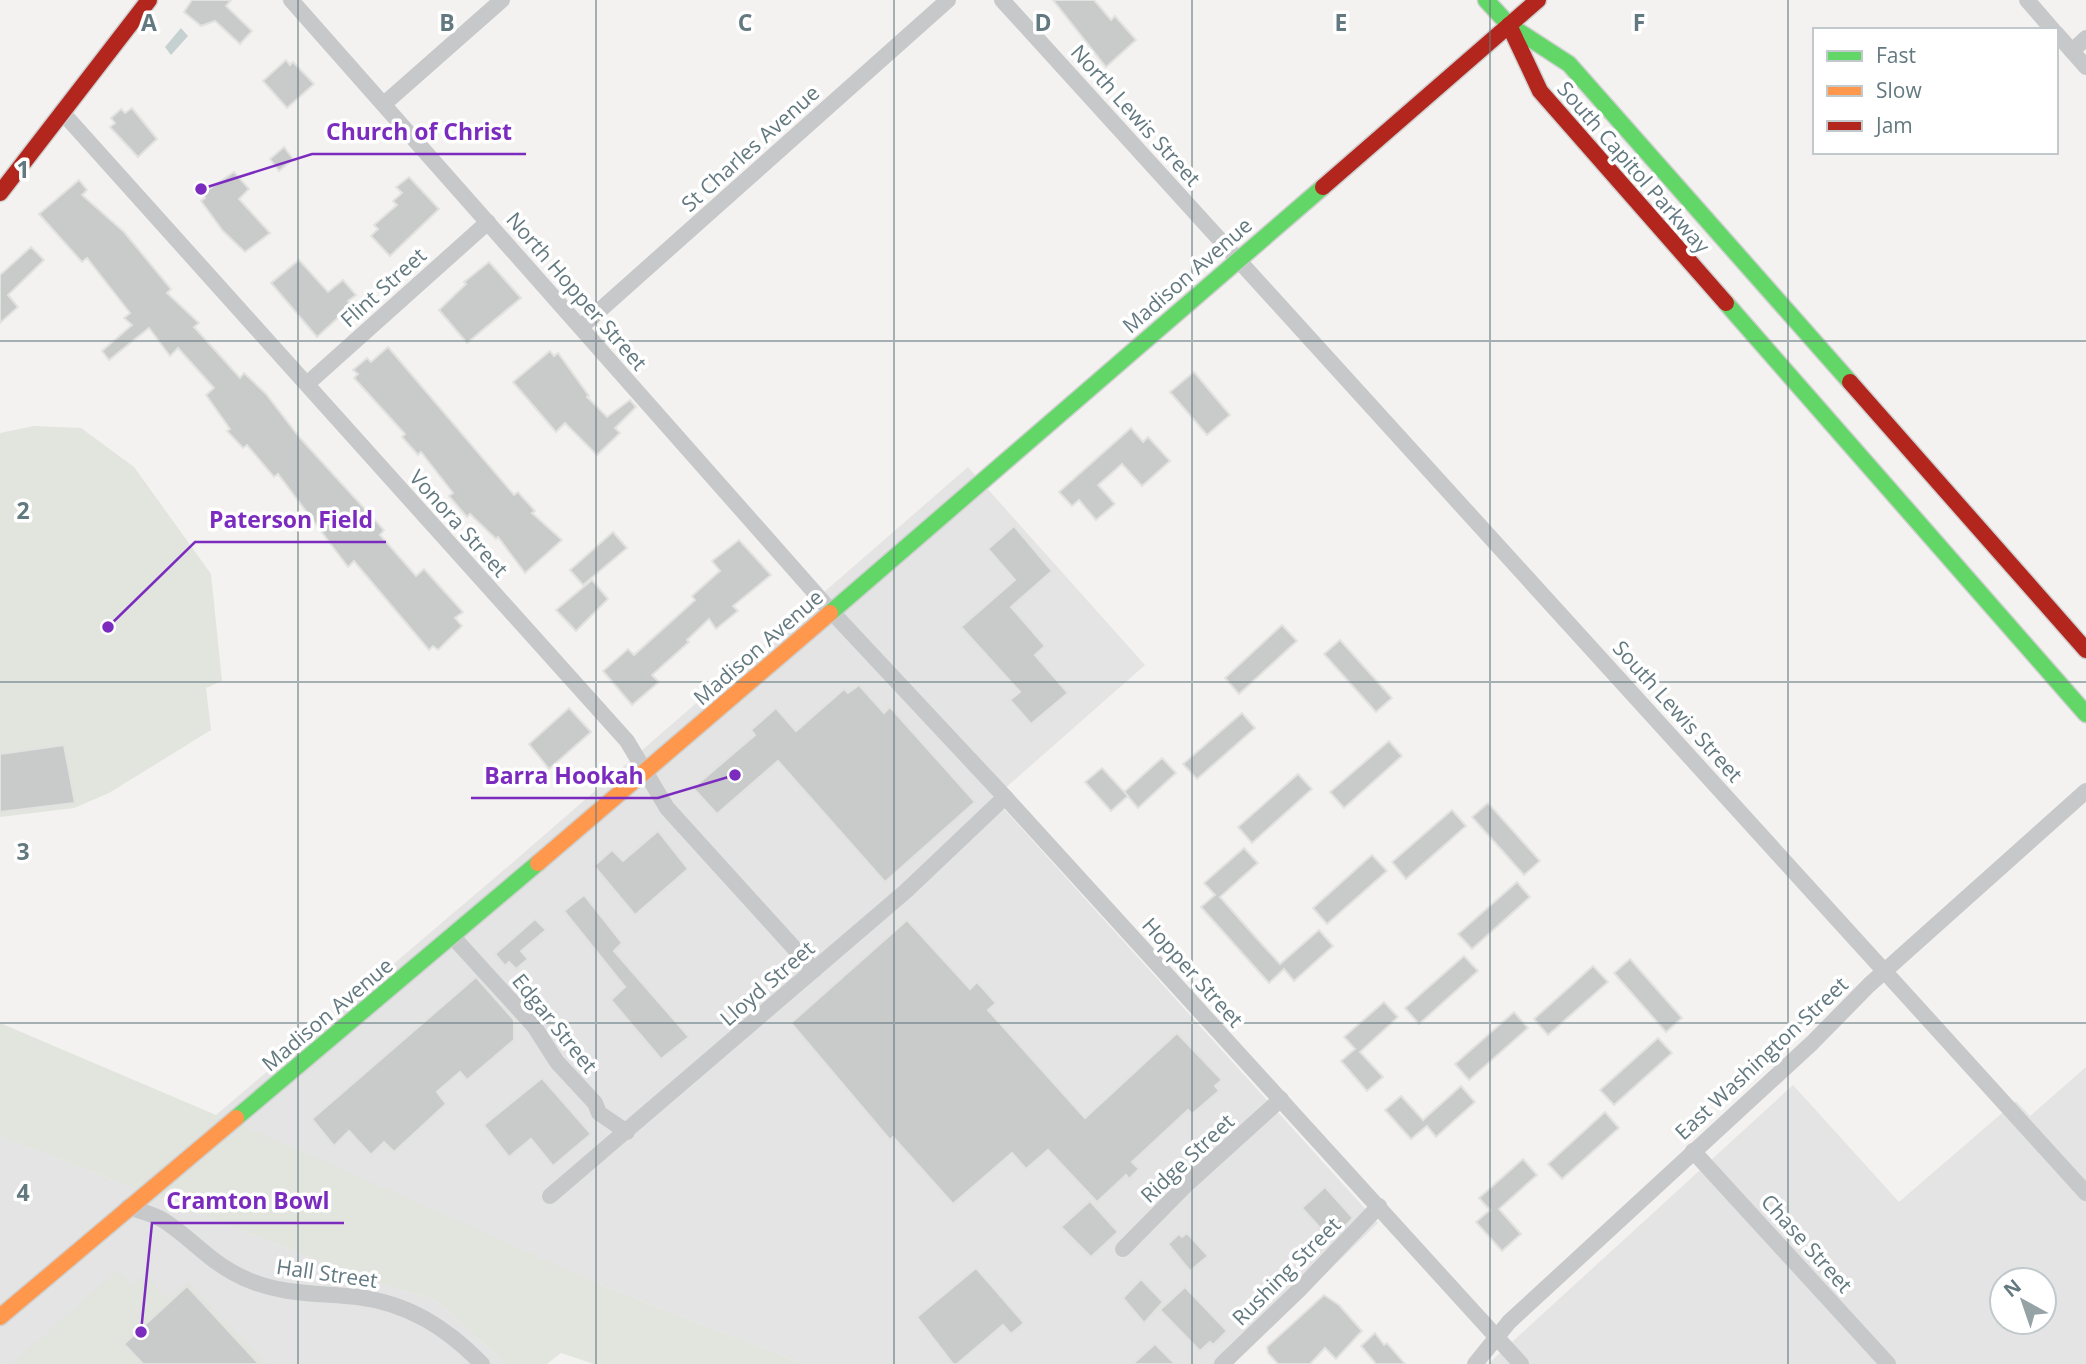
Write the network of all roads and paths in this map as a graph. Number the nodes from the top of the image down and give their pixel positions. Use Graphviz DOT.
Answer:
graph roads {
  1 [pos="149,0"];
  2 [pos="291,0"];
  3 [pos="502,0"];
  4 [pos="948,0"];
  5 [pos="1002,0"];
  6 [pos="1486,0"];
  7 [pos="1538,0"];
  8 [pos="2027,0"];
  9 [pos="1509,25"];
  10 [pos="2052,28"];
  11 [pos="2058,35"];
  12 [pos="2086,38"];
  13 [pos="2072,51"];
  14 [pos="2086,67"];
  15 [pos="384,104"];
  16 [pos="62,112"];
  17 [pos="0,193"];
  18 [pos="488,222"];
  19 [pos="1238,259"];
  20 [pos="580,327"];
  21 [pos="307,384"];
  22 [pos="831,611"];
  23 [pos="2086,650"];
  24 [pos="2086,714"];
  25 [pos="645,773"];
  26 [pos="2086,791"];
  27 [pos="1005,797"];
  28 [pos="453,937"];
  29 [pos="814,970"];
  30 [pos="1885,970"];
  31 [pos="1281,1099"];
  32 [pos="627,1132"];
  33 [pos="1693,1151"];
  34 [pos="2086,1192"];
  35 [pos="550,1196"];
  36 [pos="1379,1206"];
  37 [pos="128,1207"];
  38 [pos="1123,1249"];
  39 [pos="0,1317"];
  40 [pos="1497,1338"];
  41 [pos="482,1364"];
  42 [pos="1222,1364"];
  43 [pos="1475,1364"];
  44 [pos="1521,1364"];
  45 [pos="1888,1364"];
  1 -- 16 [label="main road"];
  2 -- 15 [label="street, North Hopper Street"];
  3 -- 15 [label="street"];
  4 -- 20 [label="street, St Charles Avenue"];
  5 -- 19 [label="street, North Lewis Street"];
  6 -- 9 [label="main road"];
  7 -- 9 [label="main road, Madison Avenue"];
  8 -- 10 [label="street"];
  9 -- 19 [label="main road, Madison Avenue"];
  9 -- 23 [label="main road, South Capitol Parkway"];
  9 -- 24 [label="main road, South Capitol Parkway"];
  11 -- 13 [label="street"];
  12 -- 13 [label="street"];
  13 -- 14 [label="street"];
  15 -- 18 [label="street, North Hopper Street"];
  16 -- 17 [label="main road"];
  16 -- 21 [label="street, Vonora Street"];
  18 -- 20 [label="street, North Hopper Street"];
  18 -- 21 [label="street, Flint Street"];
  19 -- 22 [label="main road, Madison Avenue"];
  19 -- 30 [label="street, South Lewis Street"];
  20 -- 22 [label="street, North Hopper Street"];
  21 -- 25 [label="street, Vonora Street"];
  22 -- 25 [label="main road, Madison Avenue"];
  22 -- 27 [label="street, Hopper Street"];
  25 -- 28 [label="main road, Madison Avenue"];
  25 -- 29 [label="street, Vonora Street"];
  26 -- 30 [label="street, East Washington Street"];
  27 -- 29 [label="street, Lloyd Street"];
  27 -- 31 [label="street, Hopper Street"];
  28 -- 32 [label="street, Edgar Street"];
  28 -- 37 [label="main road, Madison Avenue"];
  29 -- 32 [label="street, Lloyd Street"];
  30 -- 33 [label="street, East Washington Street"];
  30 -- 34 [label="street, South Lewis Street"];
  31 -- 36 [label="street, Hopper Street"];
  31 -- 38 [label="street, Ridge Street"];
  32 -- 35 [label="street, Lloyd Street"];
  33 -- 40 [label="street, East Washington Street"];
  33 -- 45 [label="street, Chase Street"];
  36 -- 40 [label="street, Hopper Street"];
  36 -- 42 [label="street, Rushing Street"];
  37 -- 39 [label="main road, Madison Avenue"];
  37 -- 41 [label="street, Hall Street"];
  40 -- 43 [label="street, East Washington Street"];
  40 -- 44 [label="street, Hopper Street"];
}
